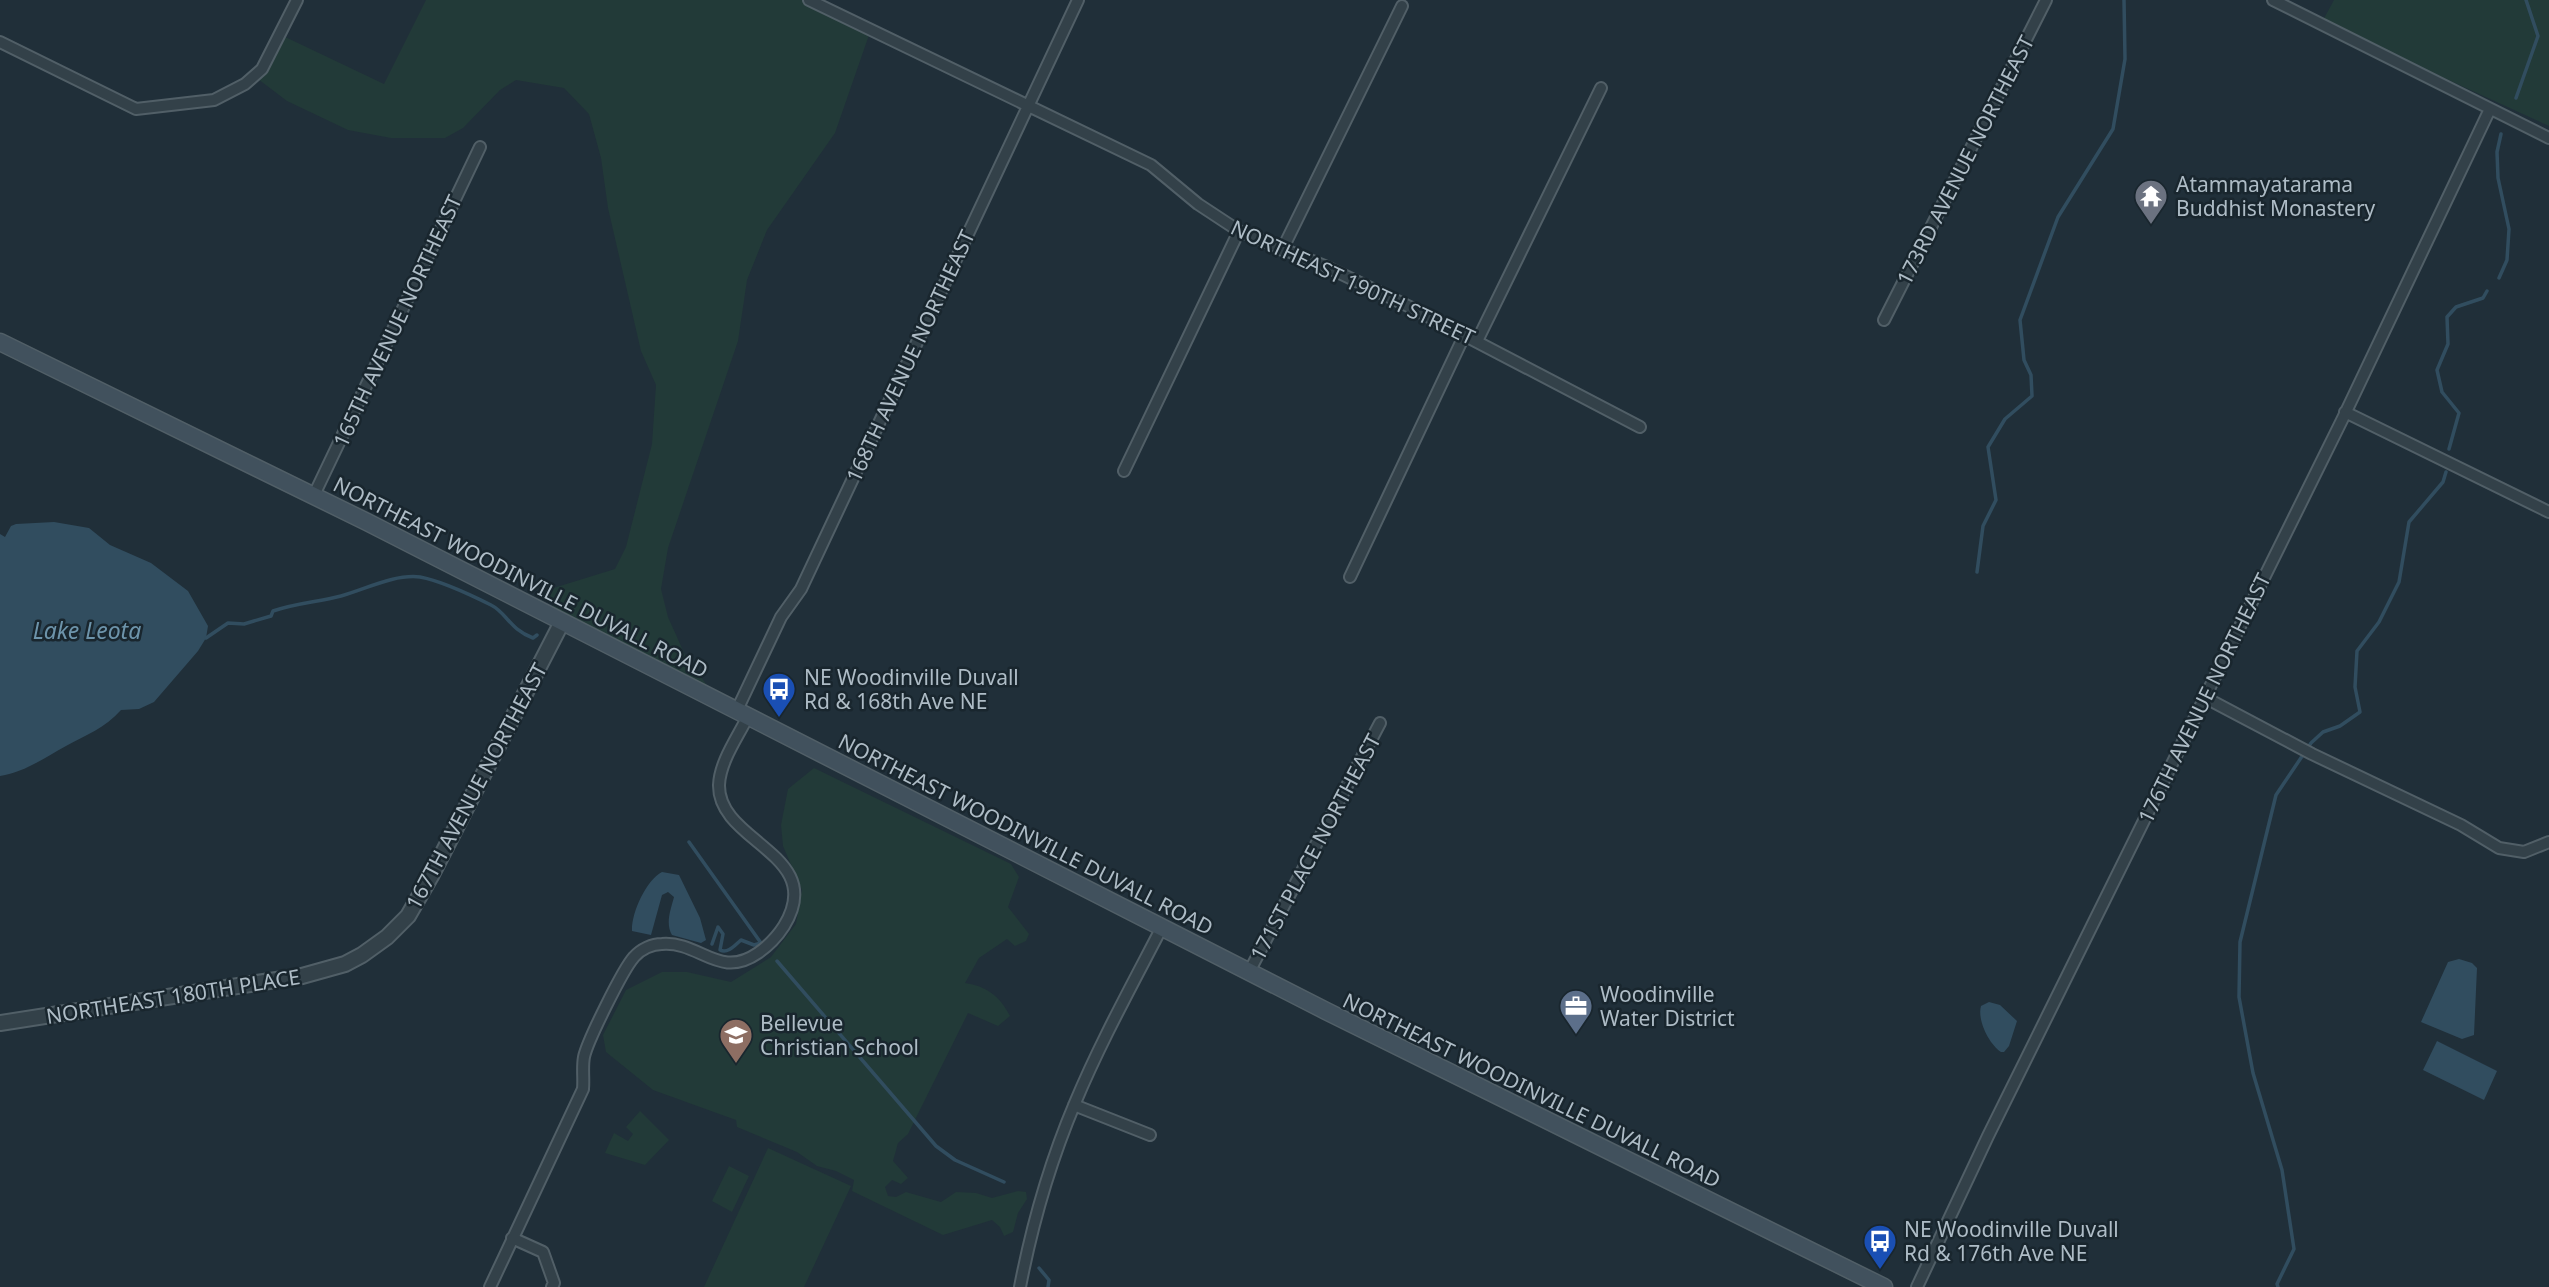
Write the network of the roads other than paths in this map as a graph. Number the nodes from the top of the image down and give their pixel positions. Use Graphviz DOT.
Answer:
graph roads {
  1 [pos="297,0"];
  2 [pos="809,0"];
  3 [pos="1079,0"];
  4 [pos="2046,0"];
  5 [pos="2273,0"];
  6 [pos="1402,6"];
  7 [pos="0,42"];
  8 [pos="1601,88"];
  9 [pos="1027,107"];
  10 [pos="2490,109"];
  11 [pos="2549,138"];
  12 [pos="480,147"];
  13 [pos="1240,231"];
  14 [pos="1282,250"];
  15 [pos="1884,320"];
  16 [pos="1465,334"];
  17 [pos="1477,341"];
  18 [pos="0,342"];
  19 [pos="2345,412"];
  20 [pos="1640,427"];
  21 [pos="1124,471"];
  22 [pos="314,495"];
  23 [pos="2549,512"];
  24 [pos="1350,577"];
  25 [pos="562,622"];
  26 [pos="2204,697"];
  27 [pos="742,713"];
  28 [pos="1380,723"];
  29 [pos="2549,842"];
  30 [pos="1162,927"];
  31 [pos="345,964"];
  32 [pos="1249,972"];
  33 [pos="0,1023"];
  34 [pos="1074,1105"];
  35 [pos="1150,1135"];
  36 [pos="512,1238"];
  37 [pos="490,1287"];
  38 [pos="552,1287"];
  39 [pos="1020,1287"];
  40 [pos="1884,1287"];
  41 [pos="1917,1287"];
  1 -- 7 [label="street"];
  2 -- 9 [label="street, NORTHEAST 190TH STREET"];
  3 -- 9 [label="street, 168TH AVENUE NORTHEAST"];
  4 -- 15 [label="street, 173RD AVENUE NORTHEAST"];
  5 -- 10 [label="street"];
  6 -- 14 [label="street"];
  8 -- 17 [label="street"];
  9 -- 13 [label="street, NORTHEAST 190TH STREET"];
  9 -- 27 [label="street, 168TH AVENUE NORTHEAST"];
  10 -- 11 [label="street"];
  10 -- 19 [label="street, 176TH AVENUE NORTHEAST"];
  12 -- 22 [label="street, 165TH AVENUE NORTHEAST"];
  13 -- 14 [label="street, NORTHEAST 190TH STREET"];
  13 -- 21 [label="street"];
  14 -- 16 [label="street, NORTHEAST 190TH STREET"];
  16 -- 17 [label="street, NORTHEAST 190TH STREET"];
  16 -- 24 [label="street"];
  17 -- 20 [label="street, NORTHEAST 190TH STREET"];
  18 -- 22 [label="main road, NORTHEAST WOODINVILLE DUVALL ROAD"];
  19 -- 23 [label="street"];
  19 -- 26 [label="street, 176TH AVENUE NORTHEAST"];
  22 -- 25 [label="main road, NORTHEAST WOODINVILLE DUVALL ROAD"];
  25 -- 27 [label="main road, NORTHEAST WOODINVILLE DUVALL ROAD"];
  25 -- 31 [label="street, 167TH AVENUE NORTHEAST"];
  26 -- 29 [label="street"];
  26 -- 41 [label="street, 176TH AVENUE NORTHEAST"];
  27 -- 30 [label="main road, NORTHEAST WOODINVILLE DUVALL ROAD"];
  27 -- 36 [label="street, 168TH AVENUE NORTHEAST"];
  28 -- 32 [label="street, 171ST PLACE NORTHEAST"];
  30 -- 32 [label="main road, NORTHEAST WOODINVILLE DUVALL ROAD"];
  30 -- 34 [label="street"];
  31 -- 33 [label="street, NORTHEAST 180TH PLACE"];
  32 -- 40 [label="main road, NORTHEAST WOODINVILLE DUVALL ROAD"];
  34 -- 35 [label="street"];
  34 -- 39 [label="street"];
  36 -- 37 [label="street, 168TH AVENUE NORTHEAST"];
  36 -- 38 [label="street"];
}
